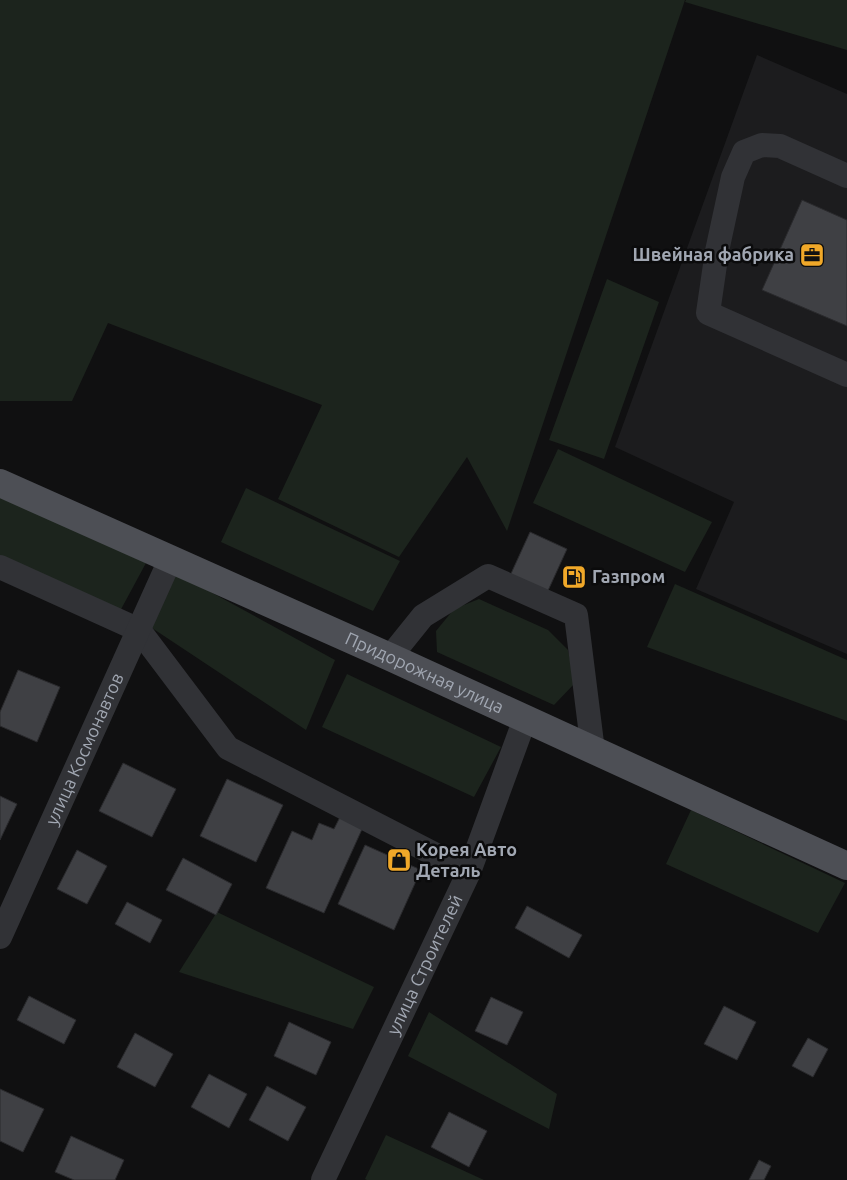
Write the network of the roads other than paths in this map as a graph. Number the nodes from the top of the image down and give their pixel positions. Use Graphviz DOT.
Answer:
graph roads {
  1 [pos="847,176"];
  2 [pos="847,375"];
  3 [pos="0,483"];
  4 [pos="170,560"];
  5 [pos="0,568"];
  6 [pos="139,630"];
  7 [pos="390,657"];
  8 [pos="525,719"];
  9 [pos="593,751"];
  10 [pos="847,866"];
  11 [pos="469,872"];
  12 [pos="0,937"];
  13 [pos="323,1180"];
  1 -- 2 [label="street"];
  3 -- 4 [label="main road, Придорожная улица"];
  4 -- 6 [label="street, улица Космонавтов"];
  4 -- 7 [label="main road, Придорожная улица"];
  5 -- 6 [label="street"];
  6 -- 11 [label="street"];
  6 -- 12 [label="street, улица Космонавтов"];
  7 -- 8 [label="main road, Придорожная улица"];
  7 -- 9 [label="street"];
  8 -- 9 [label="main road, Придорожная улица"];
  8 -- 11 [label="street, улица Строителей"];
  9 -- 10 [label="main road, Придорожная улица"];
  11 -- 13 [label="street, улица Строителей"];
}
